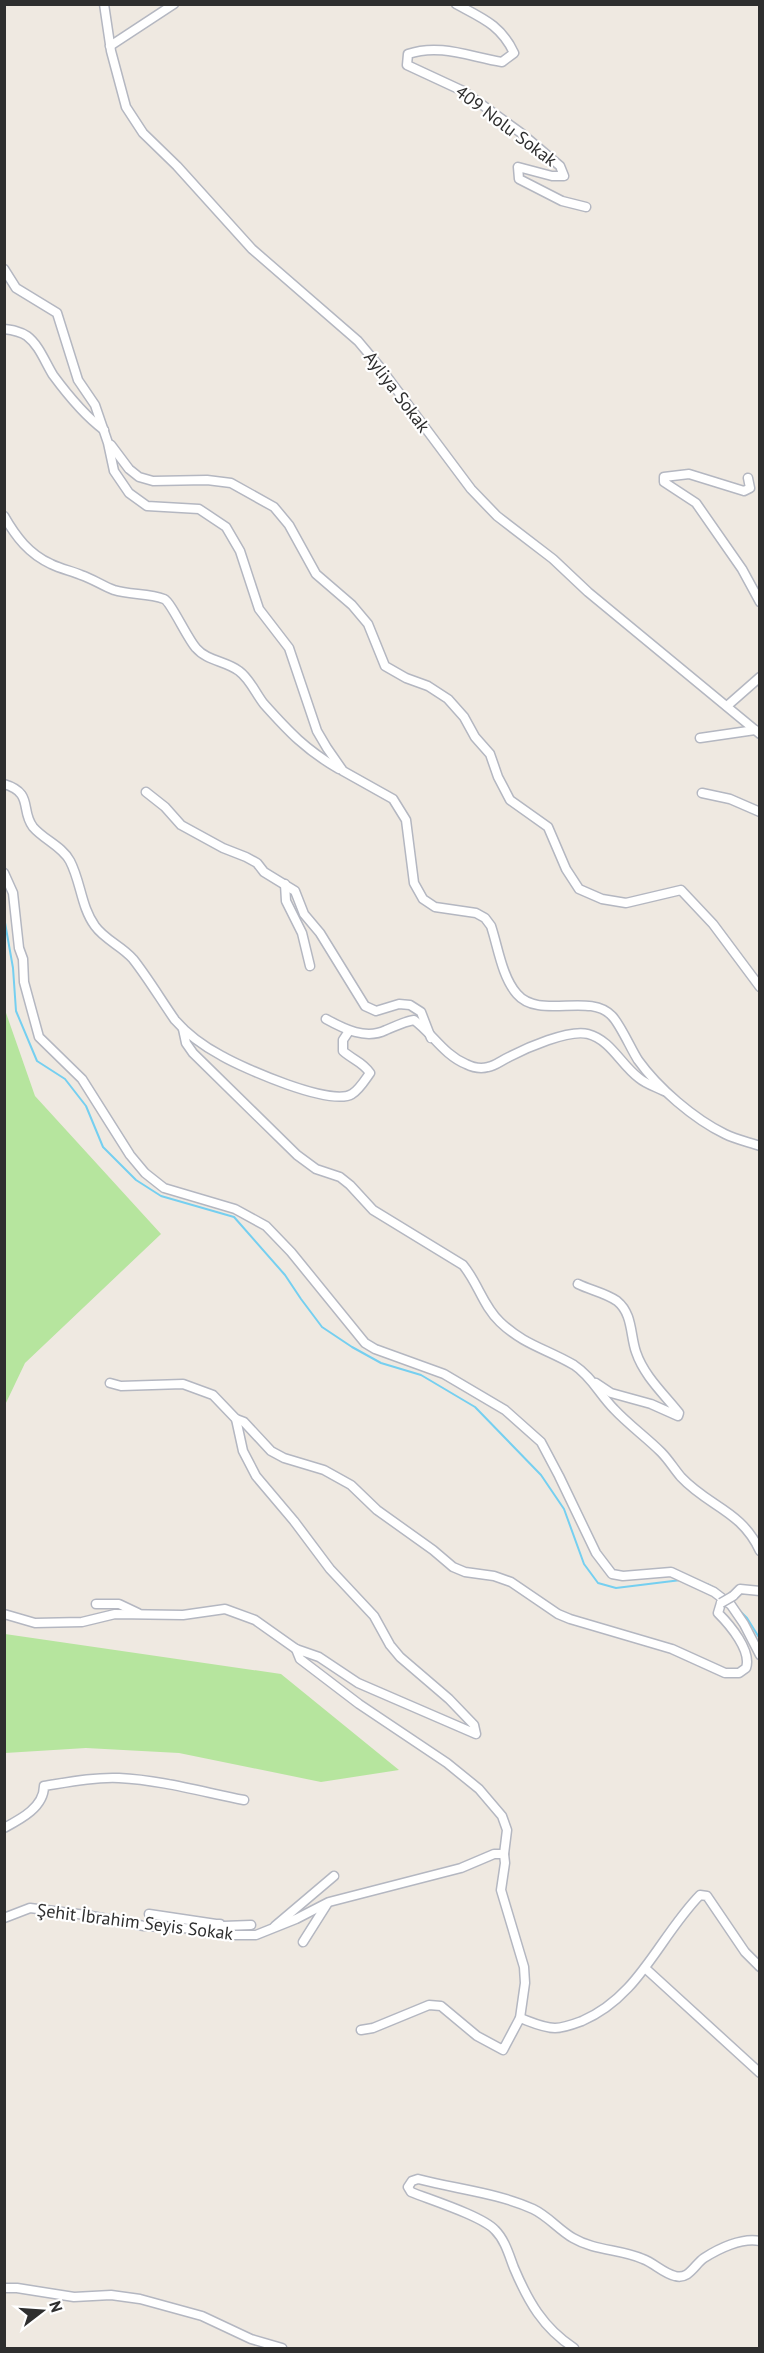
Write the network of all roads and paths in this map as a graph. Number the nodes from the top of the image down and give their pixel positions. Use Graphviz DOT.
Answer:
graph roads {
  1 [pos="104,4"];
  2 [pos="174,4"];
  3 [pos="456,4"];
  4 [pos="110,46"];
  5 [pos="586,207"];
  6 [pos="4,268"];
  7 [pos="4,329"];
  8 [pos="104,430"];
  9 [pos="108,443"];
  10 [pos="748,478"];
  11 [pos="4,516"];
  12 [pos="759,602"];
  13 [pos="759,676"];
  14 [pos="727,706"];
  15 [pos="757,732"];
  16 [pos="700,738"];
  17 [pos="343,771"];
  18 [pos="4,784"];
  19 [pos="146,792"];
  20 [pos="702,793"];
  21 [pos="759,812"];
  22 [pos="4,873"];
  23 [pos="285,884"];
  24 [pos="310,966"];
  25 [pos="759,987"];
  26 [pos="326,1019"];
  27 [pos="183,1029"];
  28 [pos="349,1031"];
  29 [pos="431,1038"];
  30 [pos="670,1094"];
  31 [pos="759,1146"];
  32 [pos="578,1284"];
  33 [pos="589,1378"];
  34 [pos="110,1383"];
  35 [pos="236,1419"];
  36 [pos="759,1551"];
  37 [pos="759,1591"];
  38 [pos="96,1604"];
  39 [pos="4,1614"];
  40 [pos="138,1614"];
  41 [pos="296,1649"];
  42 [pos="759,1655"];
  43 [pos="244,1800"];
  44 [pos="4,1828"];
  45 [pos="504,1854"];
  46 [pos="334,1876"];
  47 [pos="328,1902"];
  48 [pos="149,1914"];
  49 [pos="4,1918"];
  50 [pos="251,1925"];
  51 [pos="222,1932"];
  52 [pos="268,1932"];
  53 [pos="303,1942"];
  54 [pos="759,1967"];
  55 [pos="645,1968"];
  56 [pos="520,2018"];
  57 [pos="361,2030"];
  58 [pos="759,2073"];
  59 [pos="759,2241"];
  60 [pos="4,2289"];
  61 [pos="282,2349"];
  62 [pos="574,2349"];
  1 -- 4 [label="street, Ayliya Sokak"];
  2 -- 4 [label="street"];
  3 -- 5 [label="street, 409 Nolu Sokak"];
  4 -- 14 [label="street, Ayliya Sokak"];
  6 -- 8 [label="street"];
  7 -- 8 [label="street"];
  8 -- 9 [label="street"];
  9 -- 17 [label="street"];
  9 -- 25 [label="street"];
  10 -- 12 [label="street"];
  11 -- 17 [label="street"];
  13 -- 14 [label="street"];
  14 -- 15 [label="street, Ayliya Sokak"];
  15 -- 16 [label="street"];
  17 -- 30 [label="street"];
  18 -- 27 [label="street"];
  19 -- 23 [label="street"];
  20 -- 21 [label="street"];
  22 -- 42 [label="street"];
  23 -- 24 [label="street"];
  23 -- 29 [label="street"];
  26 -- 28 [label="street"];
  27 -- 28 [label="street"];
  27 -- 33 [label="street"];
  28 -- 29 [label="street"];
  29 -- 30 [label="street"];
  30 -- 31 [label="street"];
  32 -- 33 [label="street"];
  33 -- 36 [label="street"];
  34 -- 35 [label="street"];
  35 -- 37 [label="street, bridge"];
  35 -- 41 [label="street"];
  38 -- 40 [label="street"];
  39 -- 40 [label="street"];
  40 -- 41 [label="street"];
  41 -- 45 [label="street"];
  43 -- 44 [label="street"];
  45 -- 47 [label="street, Şehit İbrahim Seyis Sokak"];
  45 -- 56 [label="street"];
  46 -- 52 [label="street"];
  47 -- 52 [label="street, Şehit İbrahim Seyis Sokak"];
  47 -- 53 [label="street"];
  48 -- 51 [label="street"];
  49 -- 51 [label="street, Şehit İbrahim Seyis Sokak"];
  50 -- 51 [label="street"];
  51 -- 52 [label="street, Şehit İbrahim Seyis Sokak"];
  54 -- 55 [label="street"];
  55 -- 56 [label="street"];
  55 -- 58 [label="street"];
  56 -- 57 [label="street"];
  59 -- 62 [label="street"];
  60 -- 61 [label="street"];
}
